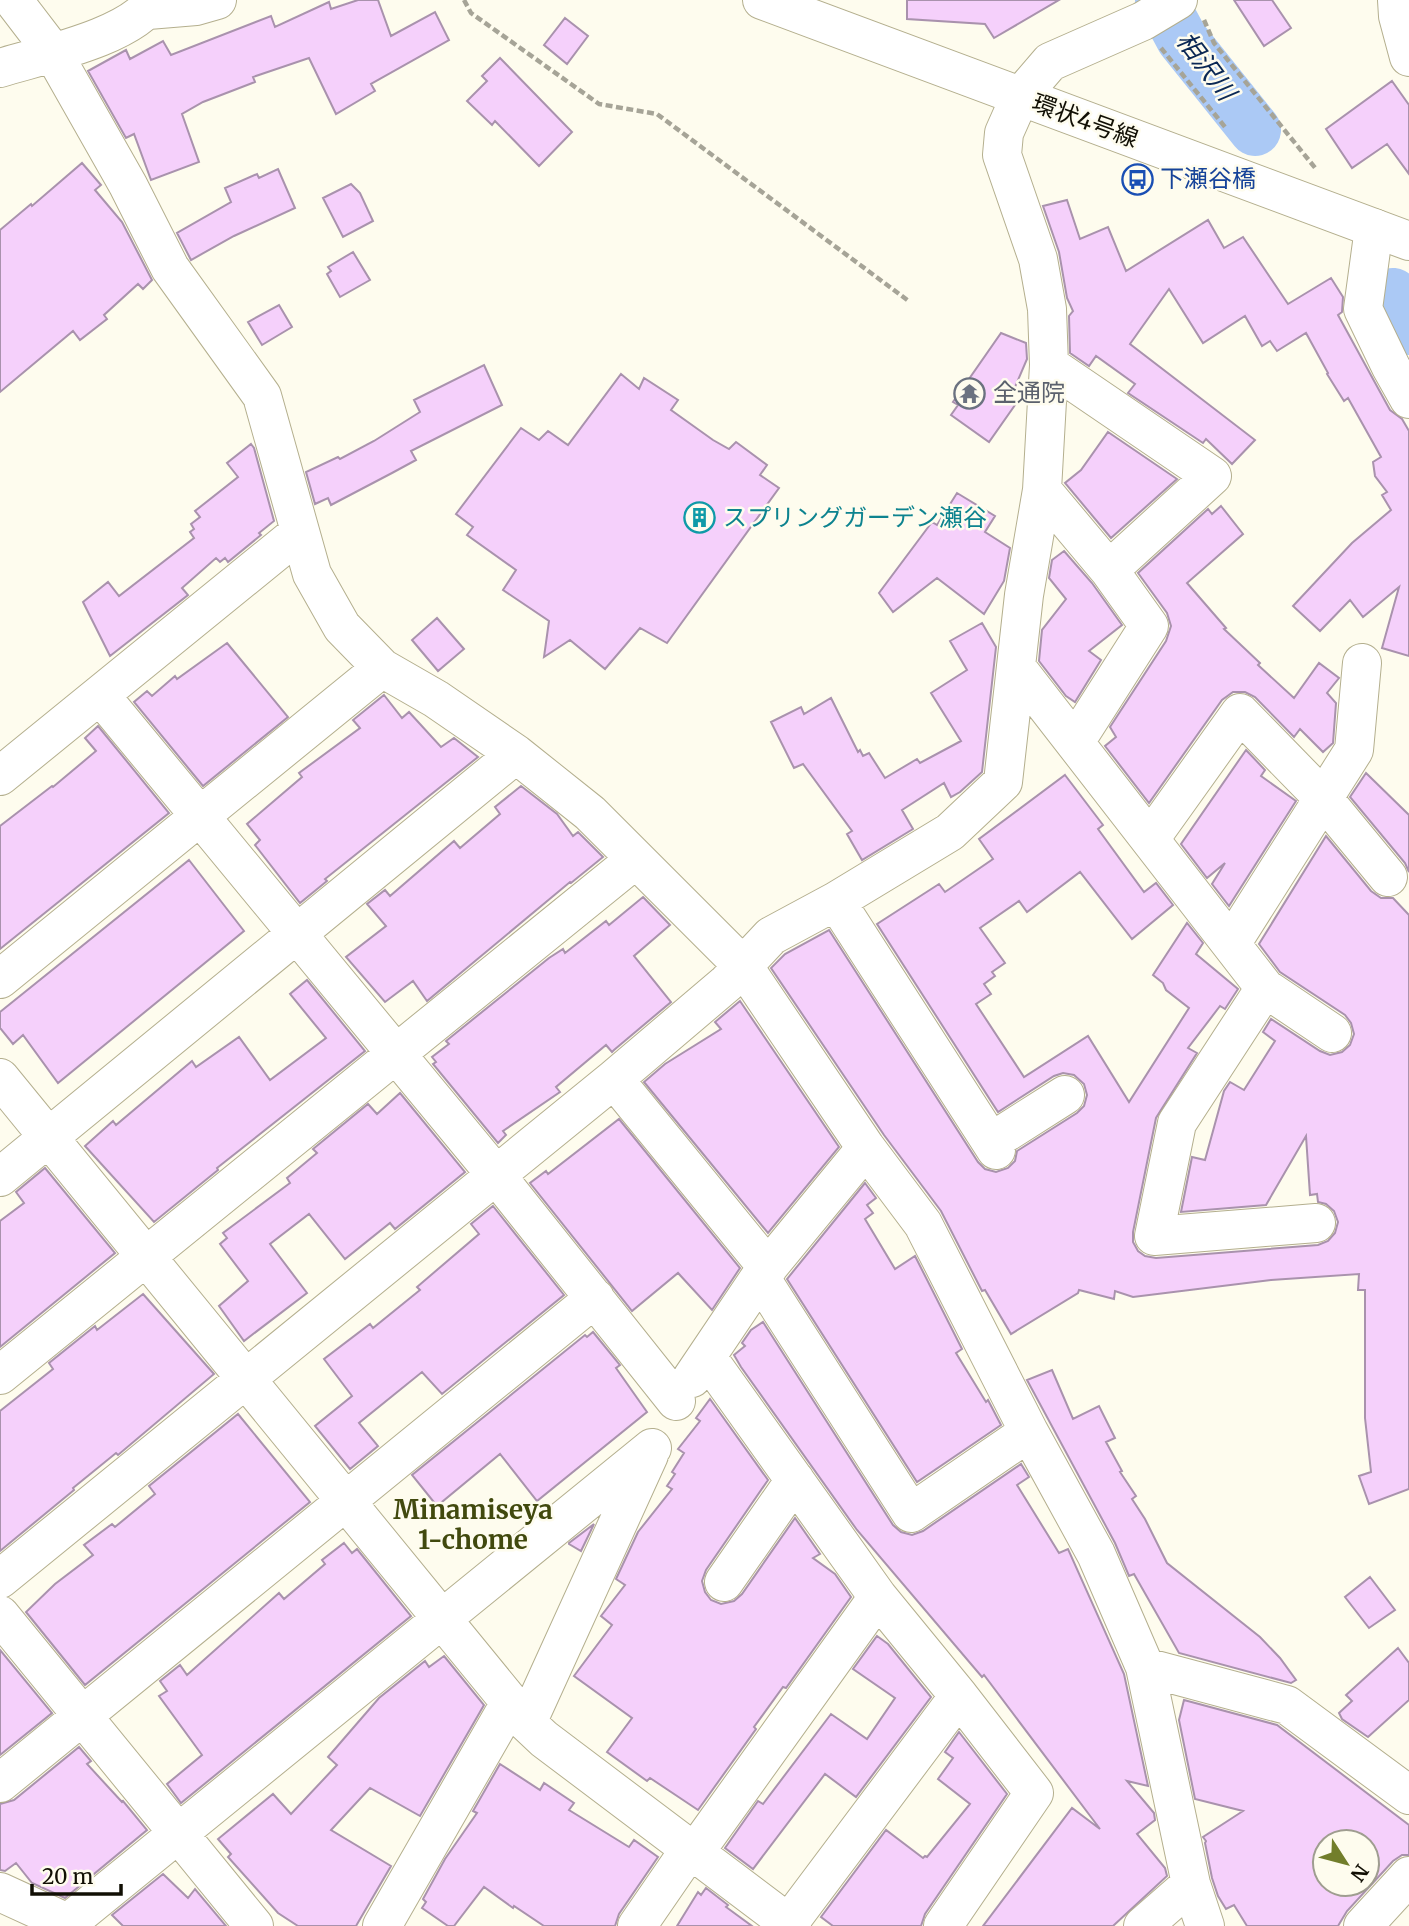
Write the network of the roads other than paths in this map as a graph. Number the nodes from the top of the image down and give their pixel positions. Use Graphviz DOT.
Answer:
graph roads {
  1 [pos="13,0"];
  2 [pos="217,0"];
  3 [pos="1397,0"];
  4 [pos="780,3"];
  5 [pos="151,5"];
  6 [pos="1160,10"];
  7 [pos="52,51"];
  8 [pos="1409,57"];
  9 [pos="0,68"];
  10 [pos="1020,97"];
  11 [pos="1376,229"];
  12 [pos="1049,365"];
  13 [pos="1409,399"];
  14 [pos="1041,490"];
  15 [pos="300,532"];
  16 [pos="1109,570"];
  17 [pos="1362,663"];
  18 [pos="1016,667"];
  19 [pos="382,668"];
  20 [pos="100,695"];
  21 [pos="1075,742"];
  22 [pos="516,754"];
  23 [pos="0,776"];
  24 [pos="1322,797"];
  25 [pos="201,815"];
  26 [pos="1150,839"];
  27 [pos="636,859"];
  28 [pos="1388,877"];
  29 [pos="836,901"];
  30 [pos="297,933"];
  31 [pos="1231,944"];
  32 [pos="744,968"];
  33 [pos="0,979"];
  34 [pos="1265,988"];
  35 [pos="1332,1033"];
  36 [pos="396,1053"];
  37 [pos="0,1078"];
  38 [pos="614,1079"];
  39 [pos="1065,1095"];
  40 [pos="48,1137"];
  41 [pos="866,1148"];
  42 [pos="496,1175"];
  43 [pos="0,1177"];
  44 [pos="1316,1223"];
  45 [pos="146,1257"];
  46 [pos="764,1273"];
  47 [pos="595,1298"];
  48 [pos="707,1357"];
  49 [pos="0,1375"];
  50 [pos="246,1379"];
  51 [pos="676,1401"];
  52 [pos="1029,1433"];
  53 [pos="652,1448"];
  54 [pos="795,1480"];
  55 [pos="346,1501"];
  56 [pos="0,1580"];
  57 [pos="724,1582"];
  58 [pos="878,1597"];
  59 [pos="0,1615"];
  60 [pos="442,1619"];
  61 [pos="1144,1667"];
  62 [pos="960,1696"];
  63 [pos="519,1713"];
  64 [pos="81,1716"];
  65 [pos="0,1783"];
  66 [pos="1409,1795"];
  67 [pos="178,1834"];
  68 [pos="692,1850"];
  69 [pos="1409,1876"];
  70 [pos="1191,1884"];
  71 [pos="0,1892"];
  72 [pos="396,1920"];
  73 [pos="52,1922"];
  74 [pos="791,1925"];
  75 [pos="254,1926"];
  76 [pos="637,1926"];
  77 [pos="943,1926"];
  78 [pos="1143,1926"];
  79 [pos="1205,1926"];
  80 [pos="1363,1926"];
  1 -- 7 [label="street"];
  2 -- 5 [label="street"];
  3 -- 8 [label="street"];
  4 -- 10 [label="street, 環状4号線"];
  5 -- 7 [label="street"];
  6 -- 10 [label="street"];
  7 -- 9 [label="street"];
  7 -- 15 [label="street"];
  10 -- 11 [label="street, 環状4号線"];
  10 -- 12 [label="street"];
  11 -- 13 [label="street"];
  12 -- 14 [label="street"];
  12 -- 16 [label="street"];
  14 -- 16 [label="street"];
  14 -- 18 [label="street"];
  15 -- 19 [label="street"];
  15 -- 20 [label="street"];
  16 -- 21 [label="street"];
  17 -- 24 [label="street"];
  18 -- 21 [label="street"];
  18 -- 29 [label="street"];
  19 -- 22 [label="street"];
  19 -- 25 [label="street"];
  20 -- 23 [label="street"];
  20 -- 25 [label="street"];
  21 -- 26 [label="street"];
  22 -- 27 [label="street"];
  22 -- 30 [label="street"];
  24 -- 26 [label="street"];
  24 -- 28 [label="street"];
  24 -- 31 [label="street"];
  25 -- 30 [label="street"];
  25 -- 33 [label="street"];
  26 -- 31 [label="street"];
  27 -- 32 [label="street"];
  27 -- 36 [label="street"];
  29 -- 32 [label="street"];
  29 -- 39 [label="street"];
  30 -- 36 [label="street"];
  30 -- 40 [label="street"];
  31 -- 34 [label="street"];
  32 -- 38 [label="street"];
  32 -- 41 [label="street"];
  34 -- 35 [label="street"];
  34 -- 44 [label="street"];
  36 -- 42 [label="street"];
  36 -- 45 [label="street"];
  37 -- 40 [label="street"];
  38 -- 42 [label="street"];
  38 -- 46 [label="street"];
  40 -- 43 [label="street"];
  40 -- 45 [label="street"];
  41 -- 46 [label="street"];
  41 -- 52 [label="street"];
  42 -- 47 [label="street"];
  42 -- 50 [label="street"];
  45 -- 49 [label="street"];
  45 -- 50 [label="street"];
  46 -- 48 [label="street"];
  46 -- 52 [label="street"];
  47 -- 51 [label="street"];
  47 -- 55 [label="street"];
  48 -- 51 [label="street"];
  48 -- 54 [label="street"];
  50 -- 55 [label="street"];
  50 -- 56 [label="street"];
  51 -- 53 [label="street"];
  52 -- 61 [label="street"];
  53 -- 60 [label="street"];
  53 -- 63 [label="street"];
  54 -- 57 [label="street"];
  54 -- 58 [label="street"];
  55 -- 60 [label="street"];
  55 -- 64 [label="street"];
  58 -- 62 [label="street"];
  58 -- 68 [label="street"];
  59 -- 64 [label="street"];
  60 -- 63 [label="street"];
  60 -- 67 [label="street"];
  61 -- 66 [label="street"];
  61 -- 70 [label="street"];
  62 -- 74 [label="street"];
  62 -- 77 [label="street"];
  63 -- 68 [label="street"];
  63 -- 72 [label="street"];
  64 -- 65 [label="street"];
  64 -- 67 [label="street"];
  67 -- 73 [label="street"];
  67 -- 75 [label="street"];
  68 -- 74 [label="street"];
  68 -- 76 [label="street"];
  69 -- 80 [label="street"];
  70 -- 78 [label="street"];
  70 -- 79 [label="street"];
  71 -- 73 [label="street"];
}
